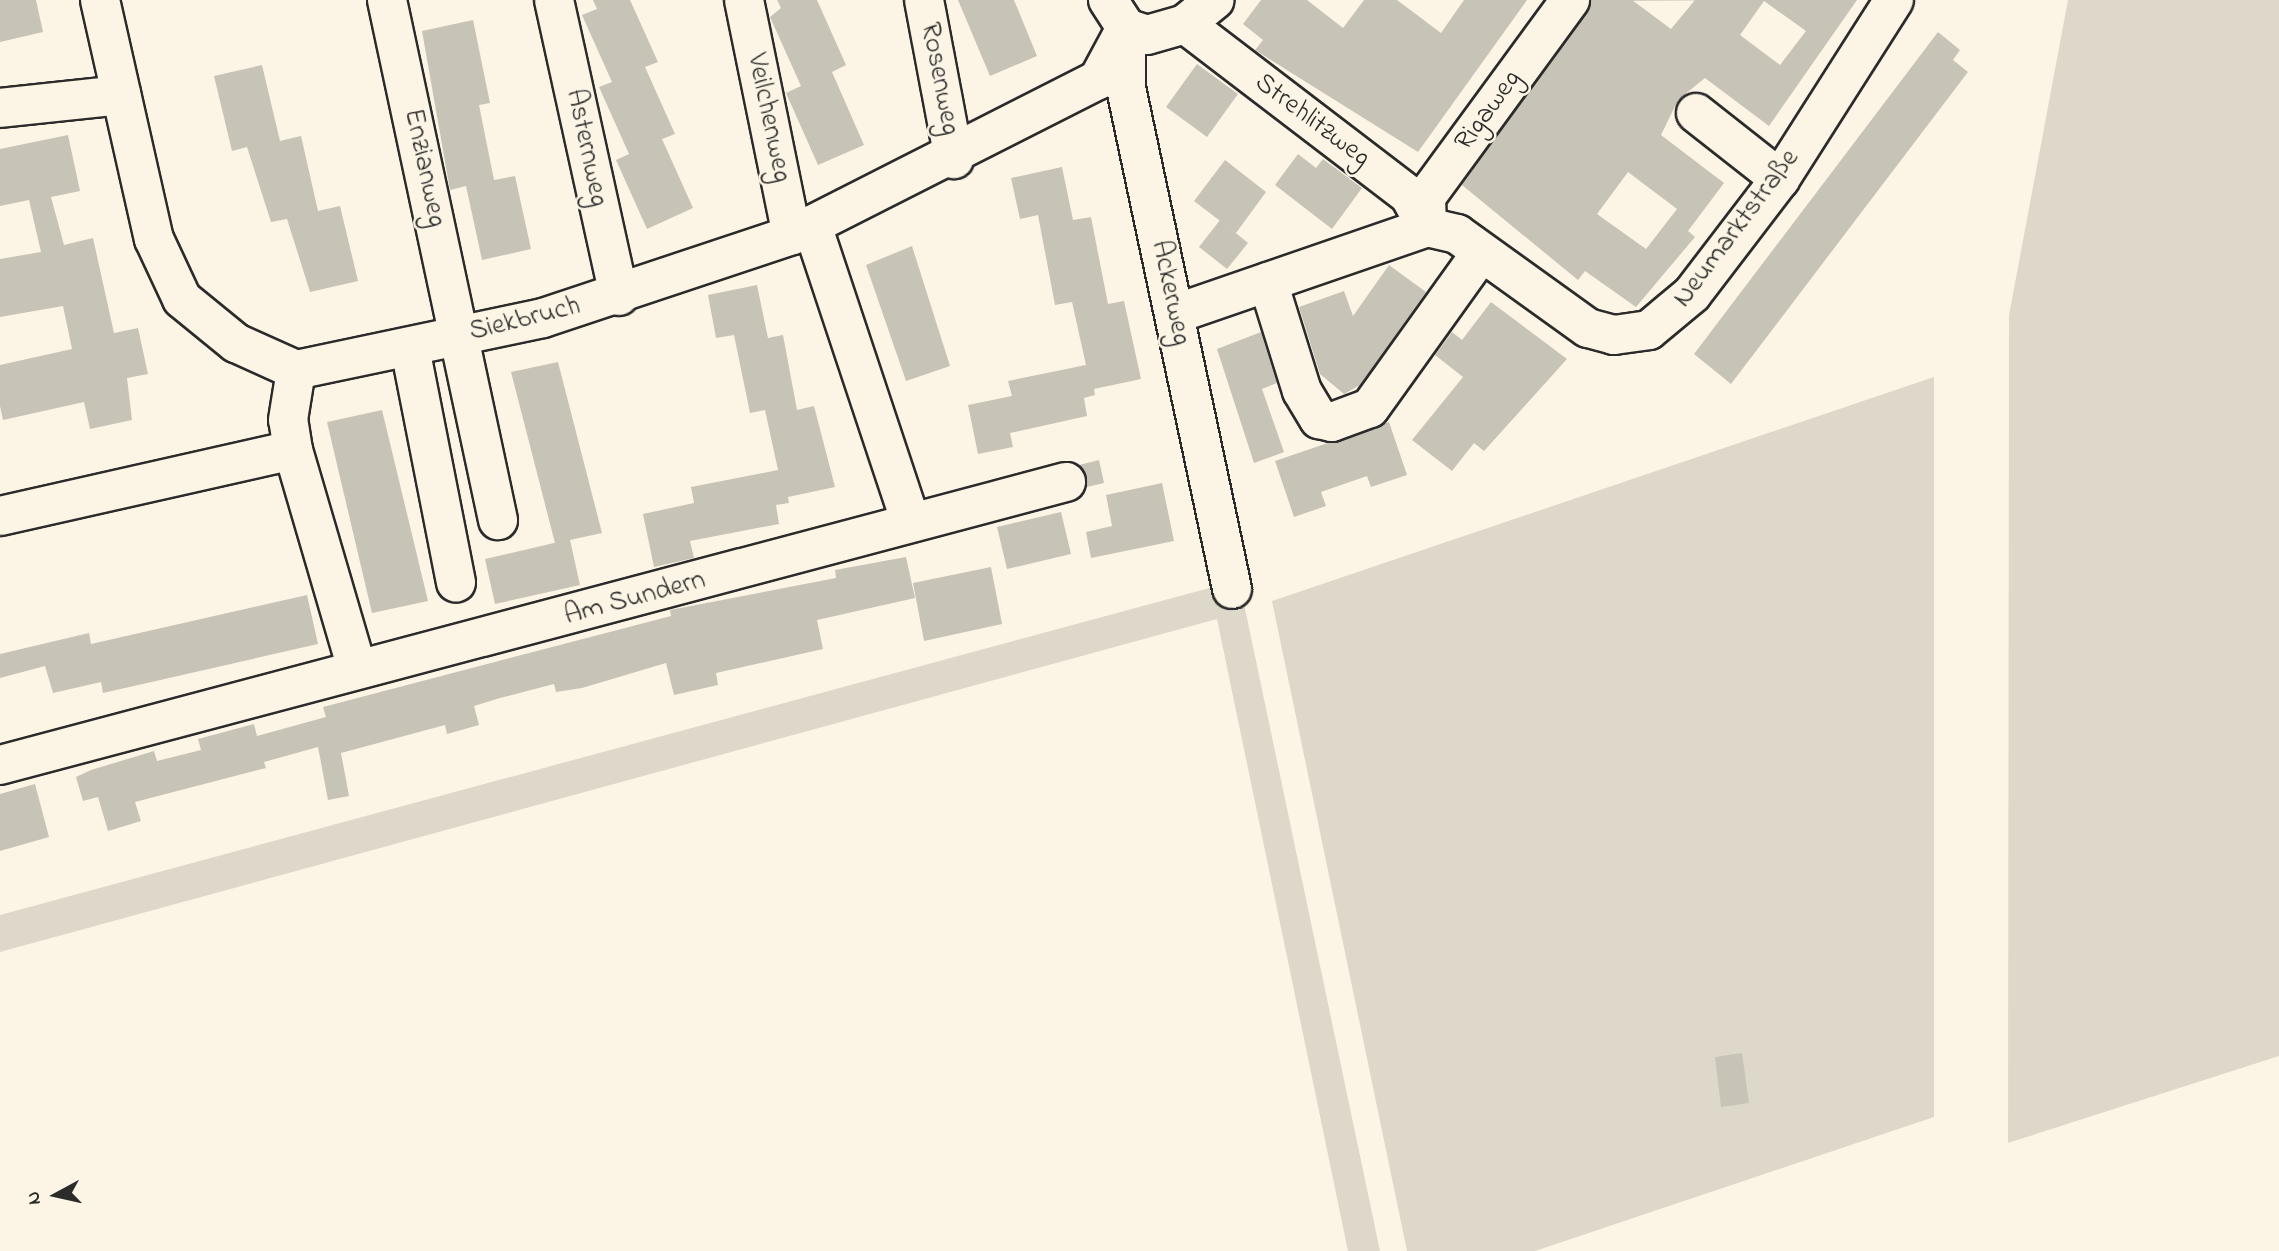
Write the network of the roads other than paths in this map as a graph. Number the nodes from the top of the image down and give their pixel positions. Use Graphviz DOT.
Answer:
graph roads {
  1 [pos="100,0"];
  2 [pos="387,0"];
  3 [pos="554,0"];
  4 [pos="744,0"];
  5 [pos="924,0"];
  6 [pos="1215,0"];
  7 [pos="1570,0"];
  8 [pos="1894,0"];
  9 [pos="1117,14"];
  10 [pos="1185,24"];
  11 [pos="121,95"];
  12 [pos="0,108"];
  13 [pos="1696,113"];
  14 [pos="954,159"];
  15 [pos="1780,179"];
  16 [pos="1427,227"];
  17 [pos="802,230"];
  18 [pos="1481,253"];
  19 [pos="1268,282"];
  20 [pos="619,296"];
  21 [pos="1175,314"];
  22 [pos="462,336"];
  23 [pos="410,348"];
  24 [pos="296,370"];
  25 [pos="293,450"];
  26 [pos="1066,482"];
  27 [pos="0,516"];
  28 [pos="498,520"];
  29 [pos="910,520"];
  30 [pos="456,583"];
  31 [pos="1232,589"];
  32 [pos="356,666"];
  33 [pos="0,765"];
  1 -- 11 [label="street"];
  2 -- 22 [label="street, Enzianweg"];
  3 -- 20 [label="street, Asternweg"];
  4 -- 17 [label="street, Veilchenweg"];
  5 -- 14 [label="street, Rosenweg"];
  6 -- 10 [label="street"];
  7 -- 16 [label="street, Rigaweg"];
  8 -- 15 [label="street, Neumarktstraße"];
  9 -- 10 [label="street"];
  9 -- 14 [label="street, Siekbruch"];
  9 -- 21 [label="street, Ackerweg"];
  10 -- 16 [label="street, Strehlitzweg"];
  11 -- 12 [label="street"];
  11 -- 24 [label="street"];
  13 -- 15 [label="street"];
  14 -- 17 [label="street, Siekbruch"];
  15 -- 18 [label="street, Neumarktstraße"];
  16 -- 18 [label="street, Neumarktstraße"];
  16 -- 19 [label="street"];
  17 -- 20 [label="street, Siekbruch"];
  17 -- 29 [label="street"];
  18 -- 19 [label="street"];
  19 -- 21 [label="street"];
  20 -- 22 [label="street, Siekbruch"];
  21 -- 31 [label="street, Ackerweg"];
  22 -- 23 [label="street, Siekbruch"];
  22 -- 28 [label="street, Enzianweg"];
  23 -- 24 [label="street, Siekbruch"];
  23 -- 30 [label="street"];
  24 -- 25 [label="street"];
  25 -- 27 [label="street"];
  25 -- 32 [label="street"];
  26 -- 29 [label="street, Am Sundern"];
  29 -- 32 [label="street, Am Sundern"];
  32 -- 33 [label="street, Am Sundern"];
}
